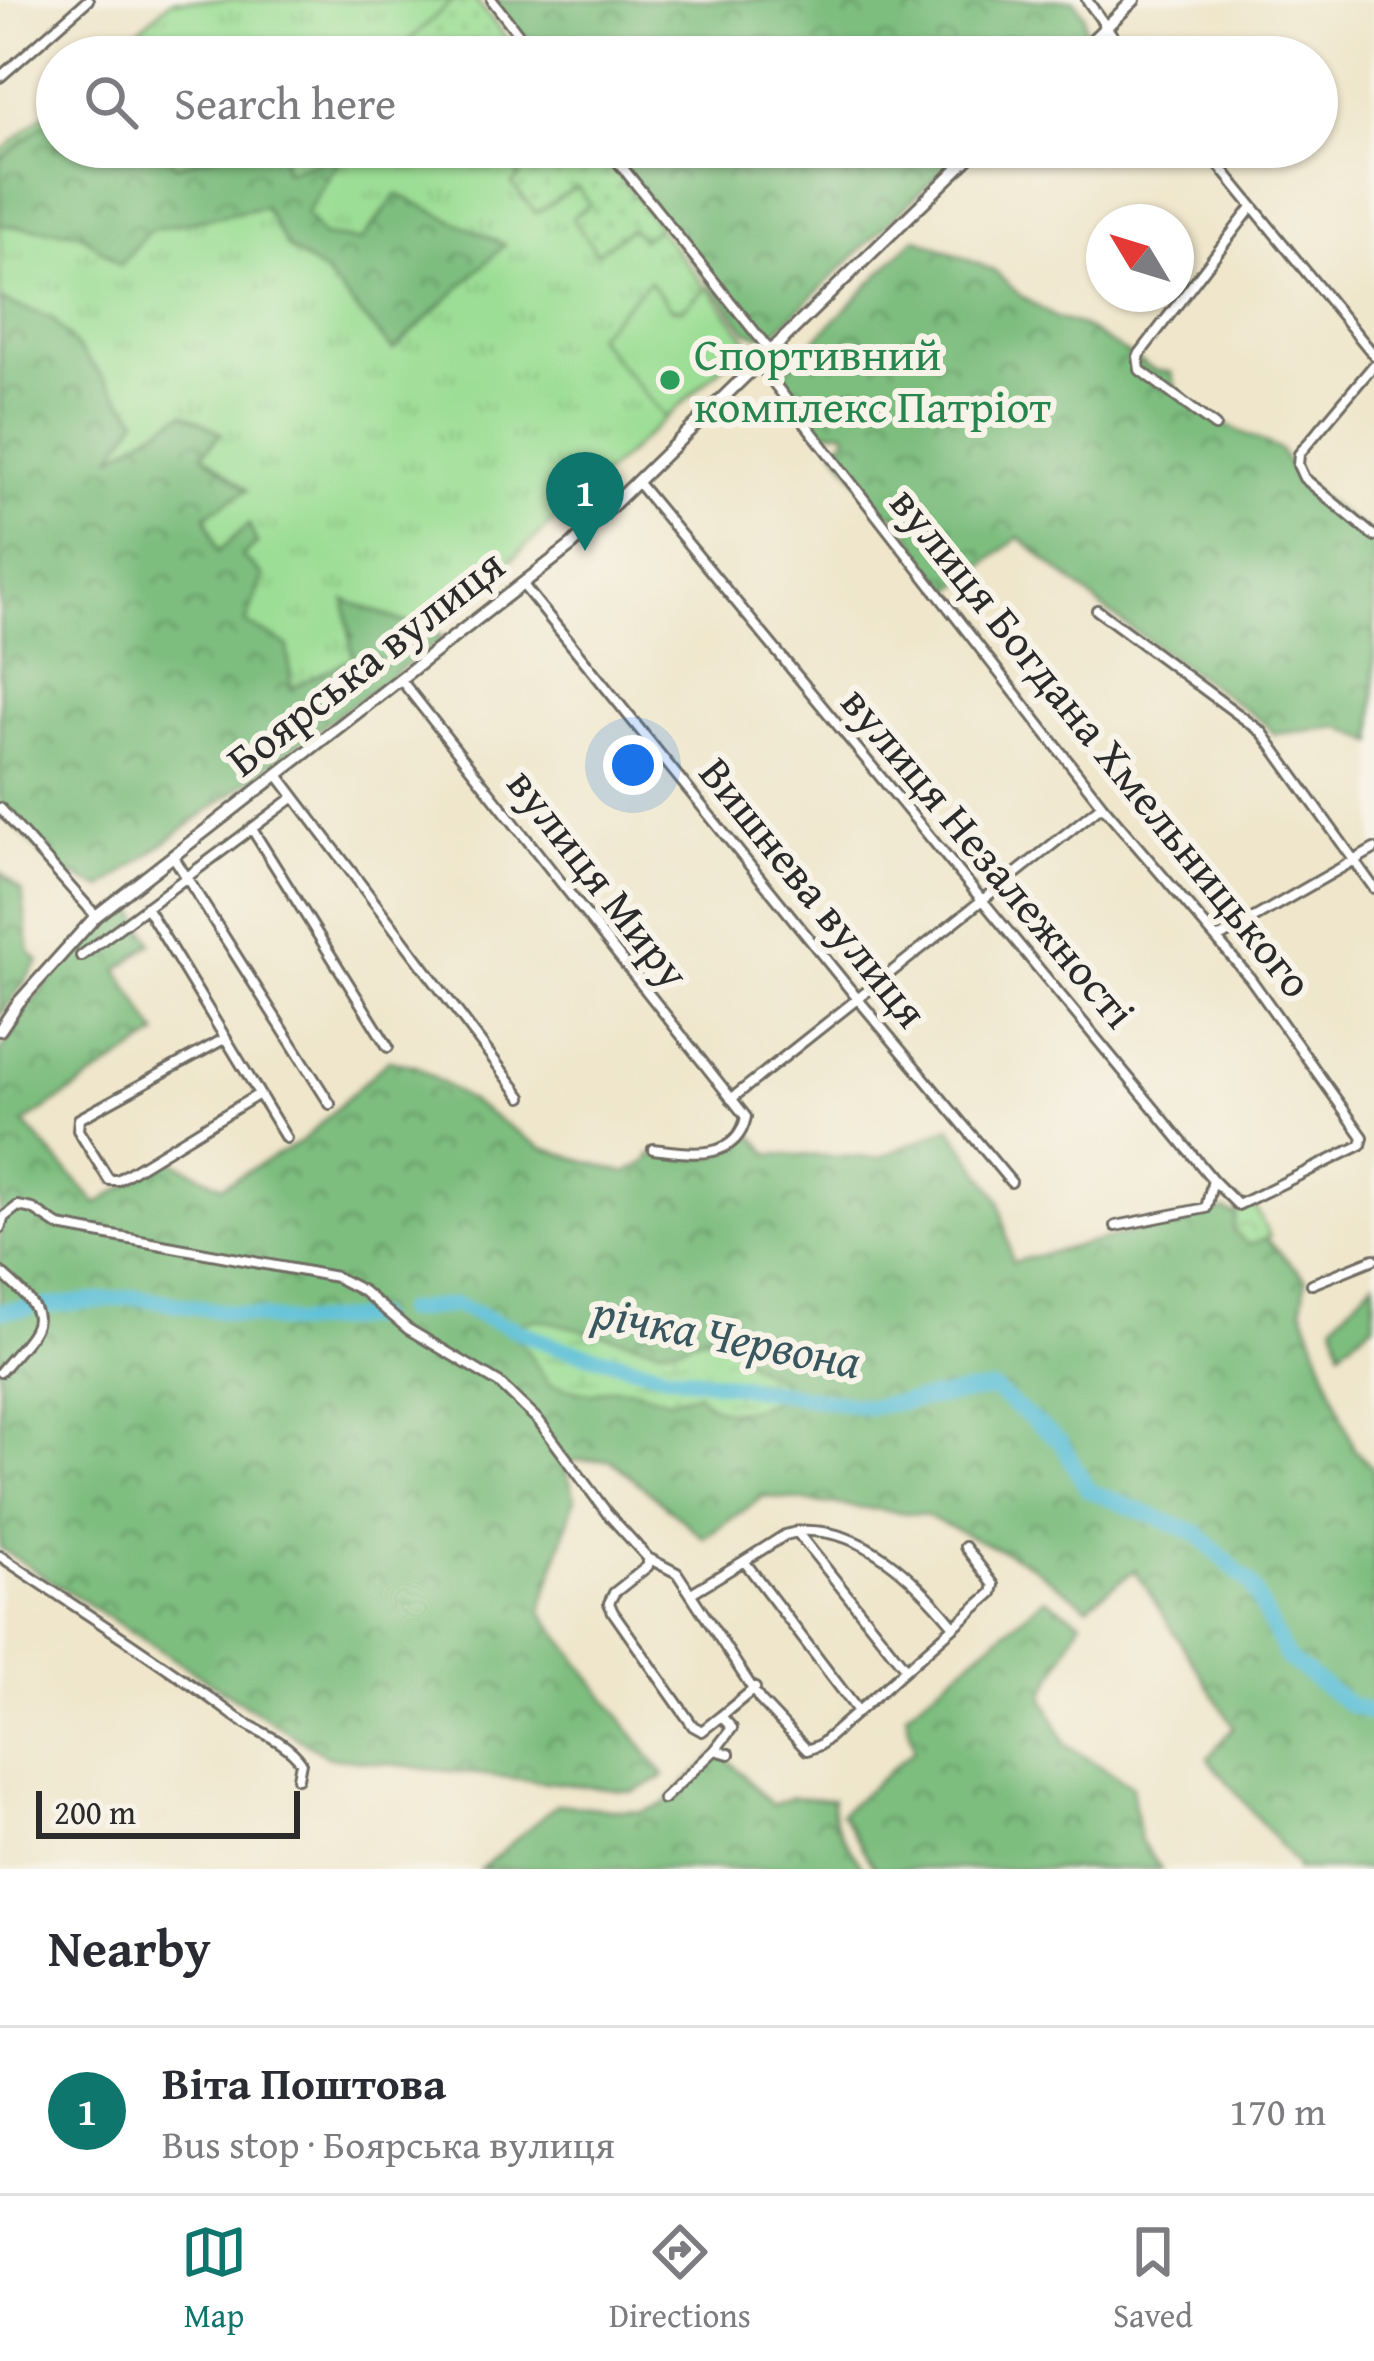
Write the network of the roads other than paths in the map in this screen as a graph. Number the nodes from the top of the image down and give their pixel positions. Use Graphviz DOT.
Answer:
graph roads {
  1 [pos="88,0"];
  2 [pos="492,0"];
  3 [pos="1087,0"];
  4 [pos="1134,0"];
  5 [pos="1104,29"];
  6 [pos="47,36"];
  7 [pos="520,36"];
  8 [pos="1097,36"];
  9 [pos="1110,36"];
  10 [pos="36,46"];
  11 [pos="0,77"];
  12 [pos="623,168"];
  13 [pos="959,168"];
  14 [pos="1222,168"];
  15 [pos="1252,207"];
  16 [pos="771,352"];
  17 [pos="1374,355"];
  18 [pos="759,364"];
  19 [pos="1374,365"];
  20 [pos="1216,426"];
  21 [pos="638,483"];
  22 [pos="1374,536"];
  23 [pos="523,585"];
  24 [pos="1097,610"];
  25 [pos="401,680"];
  26 [pos="278,775"];
  27 [pos="295,796"];
  28 [pos="1102,806"];
  29 [pos="0,808"];
  30 [pos="251,829"];
  31 [pos="1374,849"];
  32 [pos="173,856"];
  33 [pos="1355,859"];
  34 [pos="187,877"];
  35 [pos="1374,888"];
  36 [pos="983,903"];
  37 [pos="146,907"];
  38 [pos="96,916"];
  39 [pos="1219,938"];
  40 [pos="81,956"];
  41 [pos="857,998"];
  42 [pos="0,1030"];
  43 [pos="224,1039"];
  44 [pos="388,1047"];
  45 [pos="260,1094"];
  46 [pos="522,1097"];
  47 [pos="731,1099"];
  48 [pos="330,1104"];
  49 [pos="286,1138"];
  50 [pos="653,1149"];
  51 [pos="1214,1180"];
  52 [pos="1011,1182"];
  53 [pos="1116,1226"];
  54 [pos="0,1228"];
  55 [pos="1374,1259"];
  56 [pos="0,1272"];
  57 [pos="1312,1284"];
  58 [pos="0,1372"];
  59 [pos="791,1532"];
  60 [pos="965,1547"];
  61 [pos="0,1556"];
  62 [pos="648,1558"];
  63 [pos="744,1561"];
  64 [pos="693,1592"];
  65 [pos="954,1626"];
  66 [pos="906,1669"];
  67 [pos="755,1688"];
  68 [pos="857,1712"];
  69 [pos="722,1716"];
  70 [pos="715,1750"];
  71 [pos="729,1754"];
  72 [pos="298,1778"];
  73 [pos="663,1799"];
  1 -- 6 [label="street"];
  2 -- 7 [label="street"];
  3 -- 5 [label="street"];
  4 -- 5 [label="street"];
  5 -- 8 [label="street"];
  5 -- 9 [label="street"];
  10 -- 11 [label="street"];
  12 -- 16 [label="street"];
  13 -- 16 [label="street, Боярська вулиця"];
  14 -- 15 [label="street"];
  15 -- 17 [label="street"];
  15 -- 20 [label="street"];
  16 -- 18 [label="street, Боярська вулиця"];
  18 -- 21 [label="street, Боярська вулиця"];
  18 -- 28 [label="street, вулиця Богдана Хмельницького"];
  19 -- 22 [label="street"];
  21 -- 23 [label="street, Боярська вулиця"];
  21 -- 36 [label="street, вулиця Незалежності"];
  23 -- 25 [label="street, Боярська вулиця"];
  23 -- 41 [label="street, Вишнева вулиця"];
  24 -- 33 [label="street"];
  25 -- 26 [label="street, Боярська вулиця"];
  25 -- 47 [label="street, вулиця Миру"];
  26 -- 27 [label="street"];
  26 -- 32 [label="street, Боярська вулиця"];
  27 -- 30 [label="street"];
  27 -- 46 [label="street"];
  28 -- 36 [label="street"];
  28 -- 39 [label="street, вулиця Богдана Хмельницького"];
  29 -- 38 [label="street"];
  30 -- 34 [label="street"];
  30 -- 44 [label="street"];
  31 -- 33 [label="street"];
  32 -- 34 [label="street"];
  32 -- 38 [label="street, Боярська вулиця"];
  33 -- 35 [label="street"];
  33 -- 39 [label="street"];
  34 -- 37 [label="street"];
  34 -- 48 [label="street"];
  36 -- 41 [label="street"];
  36 -- 51 [label="street, вулиця Незалежності"];
  37 -- 40 [label="street"];
  37 -- 43 [label="street"];
  38 -- 42 [label="street, Боярська вулиця"];
  39 -- 51 [label="street, вулиця Богдана Хмельницького"];
  41 -- 47 [label="street"];
  41 -- 52 [label="street, Вишнева вулиця"];
  43 -- 45 [label="street"];
  43 -- 45 [label="street"];
  45 -- 49 [label="street"];
  47 -- 50 [label="street, вулиця Миру"];
  51 -- 53 [label="street"];
  54 -- 62 [label="street"];
  55 -- 57 [label="street"];
  56 -- 58 [label="street"];
  59 -- 63 [label="street"];
  59 -- 65 [label="street"];
  59 -- 66 [label="street"];
  60 -- 65 [label="street"];
  61 -- 72 [label="street"];
  62 -- 64 [label="street"];
  62 -- 69 [label="street"];
  63 -- 64 [label="street"];
  63 -- 68 [label="street"];
  64 -- 67 [label="street"];
  65 -- 66 [label="street"];
  66 -- 68 [label="street"];
  67 -- 68 [label="street"];
  67 -- 69 [label="street"];
  69 -- 70 [label="street"];
  70 -- 71 [label="street"];
  70 -- 73 [label="street"];
}
